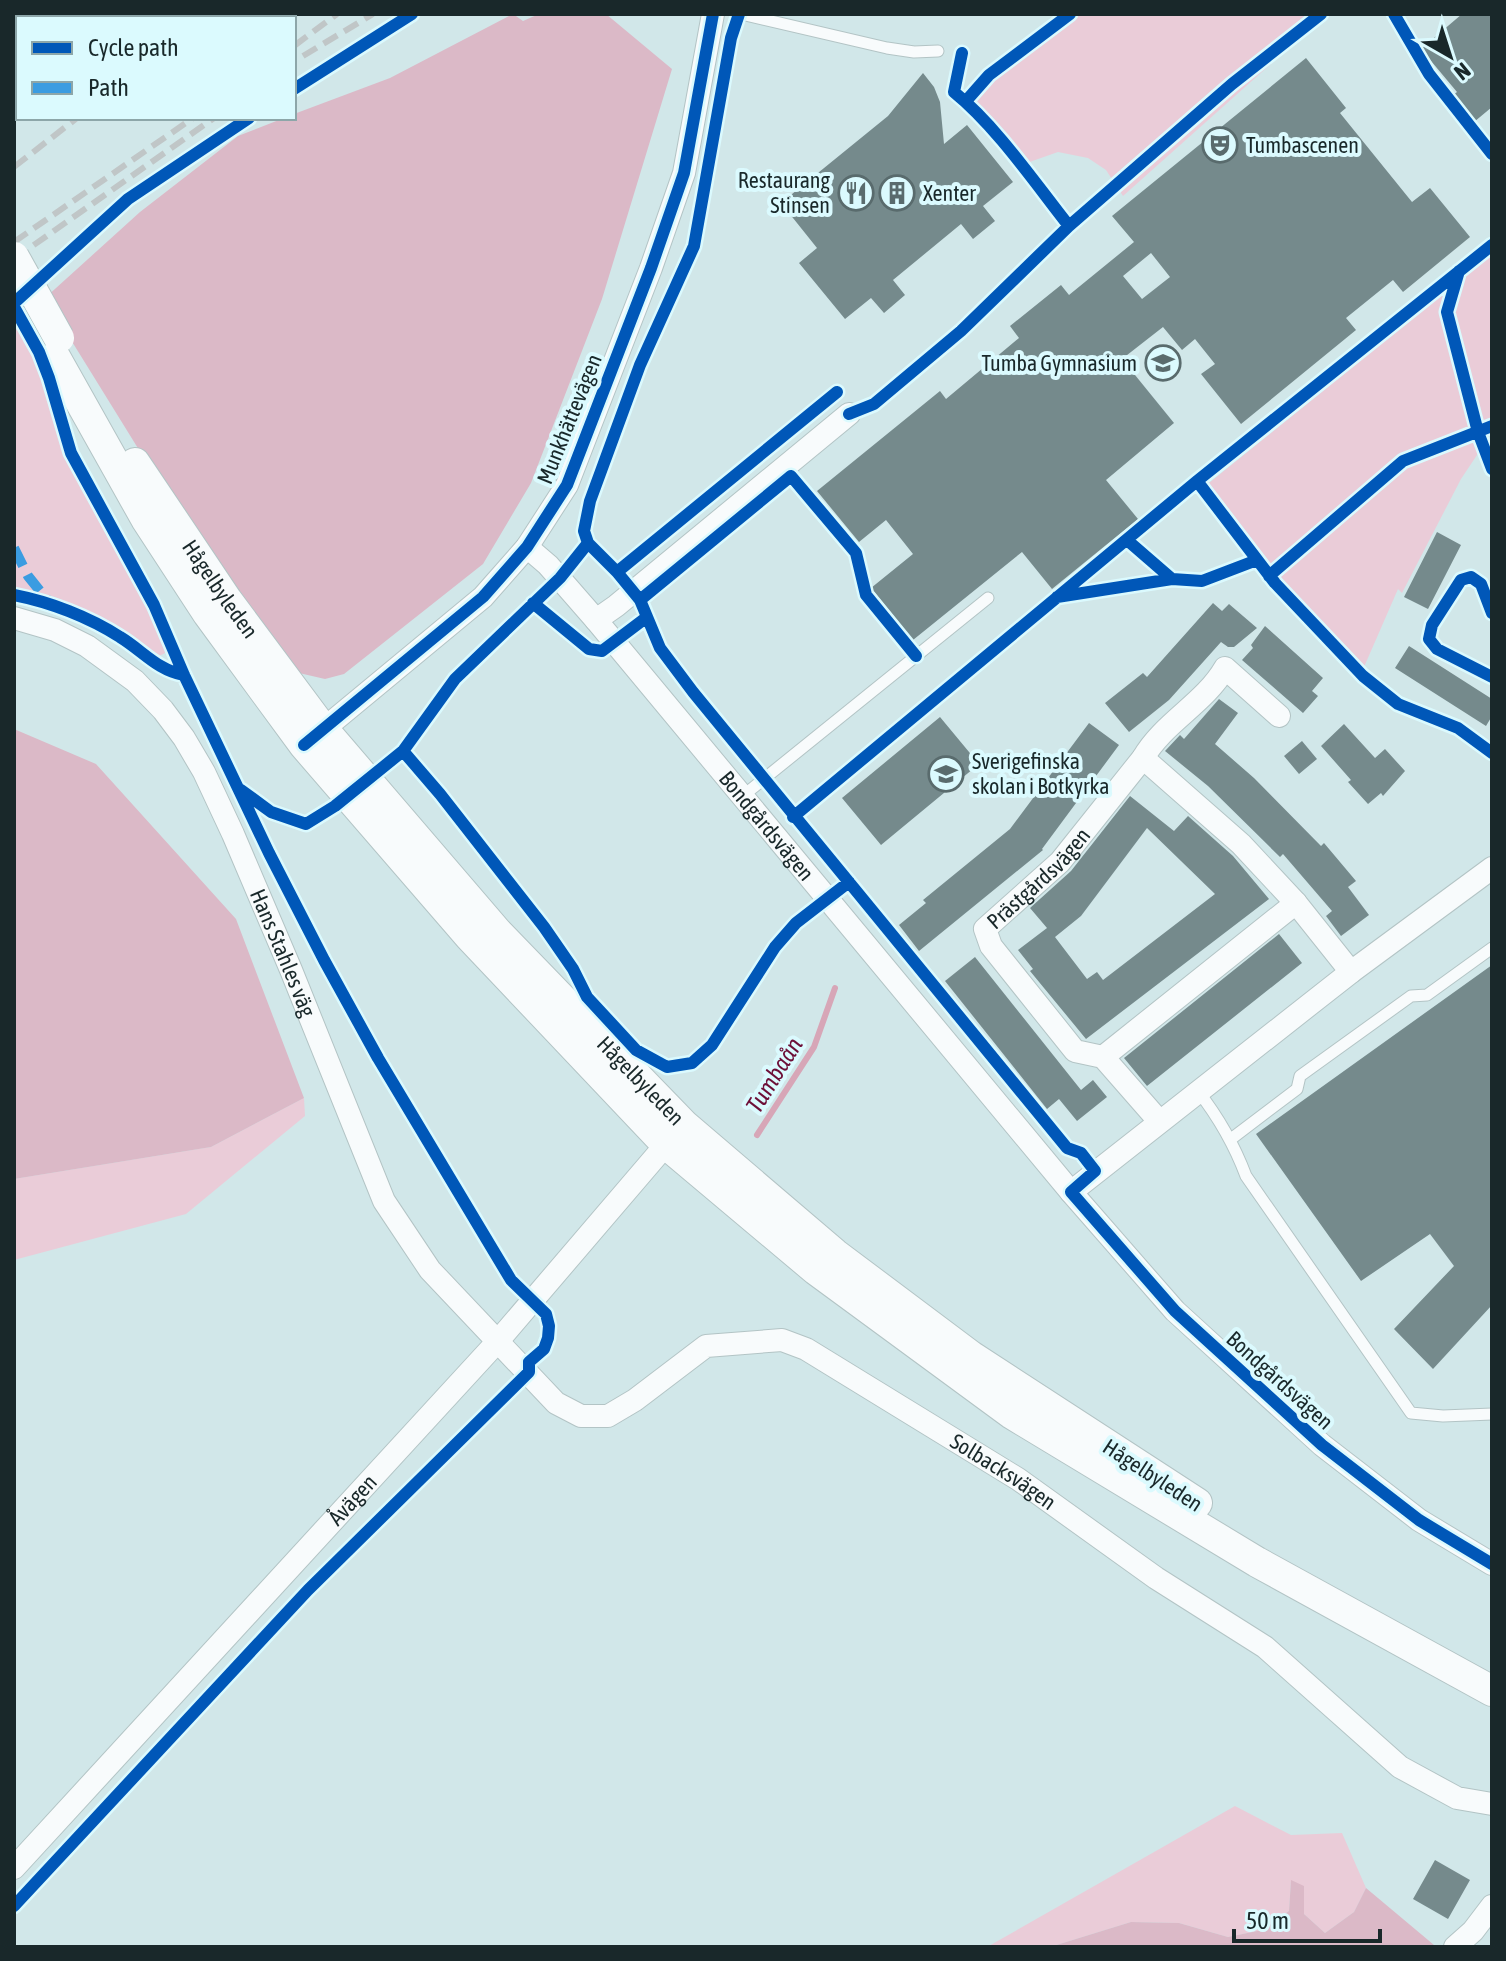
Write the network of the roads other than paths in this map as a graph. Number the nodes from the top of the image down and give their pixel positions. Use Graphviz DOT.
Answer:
graph roads {
  1 [pos="713,14"];
  2 [pos="741,14"];
  3 [pos="938,51"];
  4 [pos="14,257"];
  5 [pos="14,284"];
  6 [pos="54,342"];
  7 [pos="849,414"];
  8 [pos="527,547"];
  9 [pos="988,598"];
  10 [pos="14,618"];
  11 [pos="596,620"];
  12 [pos="1279,716"];
  13 [pos="314,737"];
  14 [pos="1143,758"];
  15 [pos="744,795"];
  16 [pos="1492,868"];
  17 [pos="1296,903"];
  18 [pos="1492,948"];
  19 [pos="1351,972"];
  20 [pos="1103,1057"];
  21 [pos="1198,1090"];
  22 [pos="1159,1121"];
  23 [pos="675,1134"];
  24 [pos="1231,1139"];
  25 [pos="1071,1192"];
  26 [pos="498,1341"];
  27 [pos="1492,1414"];
  28 [pos="1492,1564"];
  29 [pos="1492,1672"];
  30 [pos="1492,1691"];
  31 [pos="1492,1804"];
  32 [pos="14,1868"];
  33 [pos="1492,1906"];
  34 [pos="1455,1947"];
  1 -- 8 [label="street, Munkhättevägen"];
  2 -- 3 [label="lane"];
  4 -- 6 [label="main road, Hågelbyleden, bridge"];
  5 -- 6 [label="main road, Hågelbyleden"];
  6 -- 13 [label="main road, Hågelbyleden"];
  7 -- 11 [label="street"];
  8 -- 11 [label="street, Bondgårdsvägen"];
  8 -- 13 [label="street, Munkhättevägen"];
  9 -- 15 [label="lane"];
  10 -- 26 [label="street, Hans Stahles väg"];
  11 -- 15 [label="street, Bondgårdsvägen"];
  12 -- 14 [label="street, Prästgårdsvägen"];
  13 -- 23 [label="main road, Hågelbyleden"];
  14 -- 17 [label="street"];
  14 -- 20 [label="street, Prästgårdsvägen"];
  15 -- 25 [label="street, Bondgårdsvägen"];
  16 -- 19 [label="street"];
  17 -- 19 [label="street"];
  17 -- 20 [label="street"];
  18 -- 24 [label="lane"];
  19 -- 21 [label="street"];
  20 -- 22 [label="street, Prästgårdsvägen"];
  21 -- 22 [label="street"];
  21 -- 24 [label="lane"];
  22 -- 25 [label="street"];
  23 -- 26 [label="street, Åvägen"];
  23 -- 29 [label="main road, Hågelbyleden"];
  23 -- 30 [label="main road, Hågelbyleden"];
  24 -- 27 [label="lane"];
  25 -- 28 [label="street, Bondgårdsvägen"];
  26 -- 31 [label="street, Solbacksvägen"];
  26 -- 32 [label="street, Åvägen"];
  33 -- 34 [label="street"];
}
